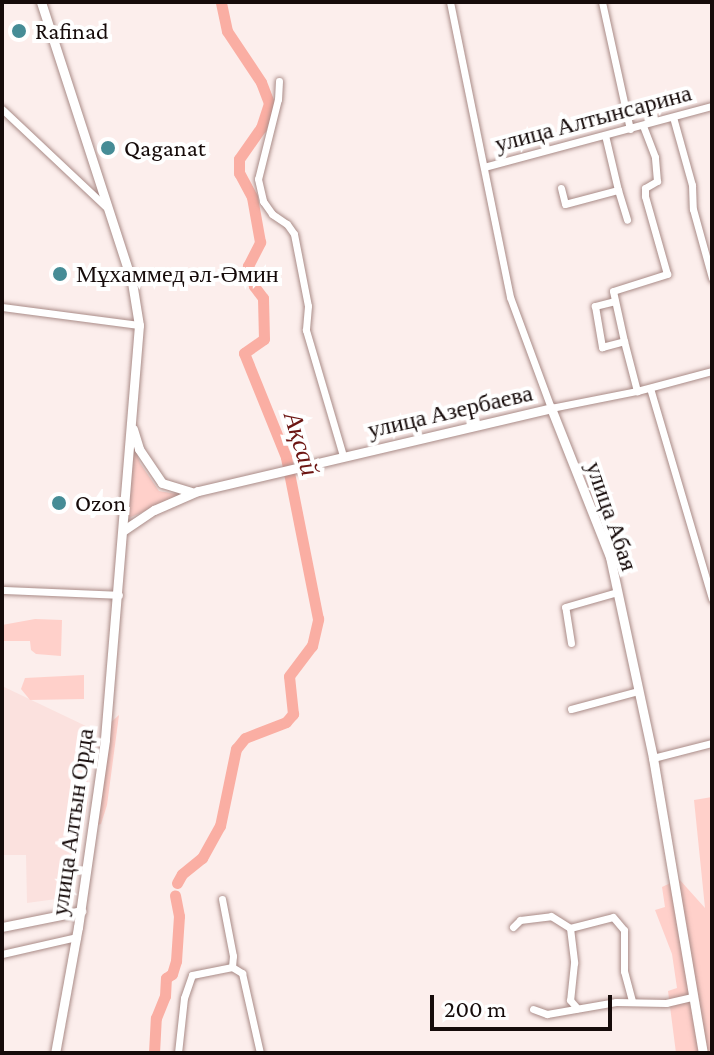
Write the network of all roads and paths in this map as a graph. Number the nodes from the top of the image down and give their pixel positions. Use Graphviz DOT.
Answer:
graph roads {
  1 [pos="41,2"];
  2 [pos="450,2"];
  3 [pos="602,2"];
  4 [pos="279,81"];
  5 [pos="712,106"];
  6 [pos="2,109"];
  7 [pos="673,117"];
  8 [pos="643,125"];
  9 [pos="630,129"];
  10 [pos="605,135"];
  11 [pos="484,167"];
  12 [pos="561,188"];
  13 [pos="618,190"];
  14 [pos="107,208"];
  15 [pos="627,220"];
  16 [pos="712,278"];
  17 [pos="615,301"];
  18 [pos="2,307"];
  19 [pos="139,325"];
  20 [pos="624,341"];
  21 [pos="712,371"];
  22 [pos="650,388"];
  23 [pos="637,391"];
  24 [pos="551,408"];
  25 [pos="131,422"];
  26 [pos="343,456"];
  27 [pos="198,491"];
  28 [pos="124,530"];
  29 [pos="2,590"];
  30 [pos="617,592"];
  31 [pos="119,595"];
  32 [pos="712,599"];
  33 [pos="571,643"];
  34 [pos="638,691"];
  35 [pos="571,709"];
  36 [pos="712,743"];
  37 [pos="653,758"];
  38 [pos="222,899"];
  39 [pos="81,911"];
  40 [pos="2,927"];
  41 [pos="513,927"];
  42 [pos="570,928"];
  43 [pos="77,937"];
  44 [pos="2,954"];
  45 [pos="232,967"];
  46 [pos="693,997"];
  47 [pos="632,1001"];
  48 [pos="577,1008"];
  49 [pos="533,1009"];
  50 [pos="55,1053"];
  51 [pos="178,1053"];
  52 [pos="260,1053"];
  53 [pos="703,1053"];
  1 -- 14 [label="main road, улица Алтын Орда"];
  2 -- 11 [label="street, улица Абая"];
  3 -- 9 [label="street"];
  4 -- 26 [label="street"];
  5 -- 7 [label="street, улица Алтынсарина"];
  6 -- 14 [label="street"];
  7 -- 8 [label="street, улица Алтынсарина"];
  7 -- 16 [label="street"];
  8 -- 9 [label="street, улица Алтынсарина"];
  8 -- 17 [label="street"];
  9 -- 10 [label="street, улица Алтынсарина"];
  10 -- 11 [label="street, улица Алтынсарина"];
  10 -- 13 [label="street"];
  11 -- 24 [label="street, улица Абая"];
  12 -- 13 [label="street"];
  13 -- 15 [label="street"];
  14 -- 19 [label="main road, улица Алтын Орда"];
  17 -- 20 [label="street"];
  17 -- 20 [label="street"];
  18 -- 19 [label="street"];
  19 -- 25 [label="main road, улица Алтын Орда"];
  20 -- 23 [label="street"];
  21 -- 22 [label="street, улица Азербаева"];
  22 -- 23 [label="street, улица Азербаева"];
  22 -- 32 [label="street"];
  23 -- 24 [label="street, улица Азербаева"];
  24 -- 26 [label="main road, улица Азербаева"];
  24 -- 30 [label="main road, улица Абая"];
  25 -- 27 [label="main road, улица Азербаева"];
  25 -- 28 [label="main road, улица Алтын Орда"];
  26 -- 27 [label="main road, улица Азербаева"];
  27 -- 28 [label="main road, улица Азербаева"];
  28 -- 31 [label="main road, улица Алтын Орда"];
  29 -- 31 [label="street"];
  30 -- 33 [label="street"];
  30 -- 34 [label="main road, улица Абая"];
  31 -- 39 [label="main road, улица Алтын Орда"];
  34 -- 35 [label="street"];
  34 -- 37 [label="main road, улица Абая"];
  36 -- 37 [label="street"];
  37 -- 46 [label="main road, улица Абая"];
  38 -- 45 [label="street"];
  39 -- 40 [label="main road"];
  39 -- 43 [label="main road, улица Алтын Орда"];
  41 -- 42 [label="street"];
  42 -- 47 [label="street"];
  42 -- 48 [label="street"];
  43 -- 44 [label="street"];
  43 -- 50 [label="main road, улица Алтын Орда"];
  45 -- 51 [label="street"];
  45 -- 52 [label="street"];
  46 -- 47 [label="street"];
  46 -- 53 [label="main road, улица Абая"];
  47 -- 48 [label="street"];
  48 -- 49 [label="street"];
}
